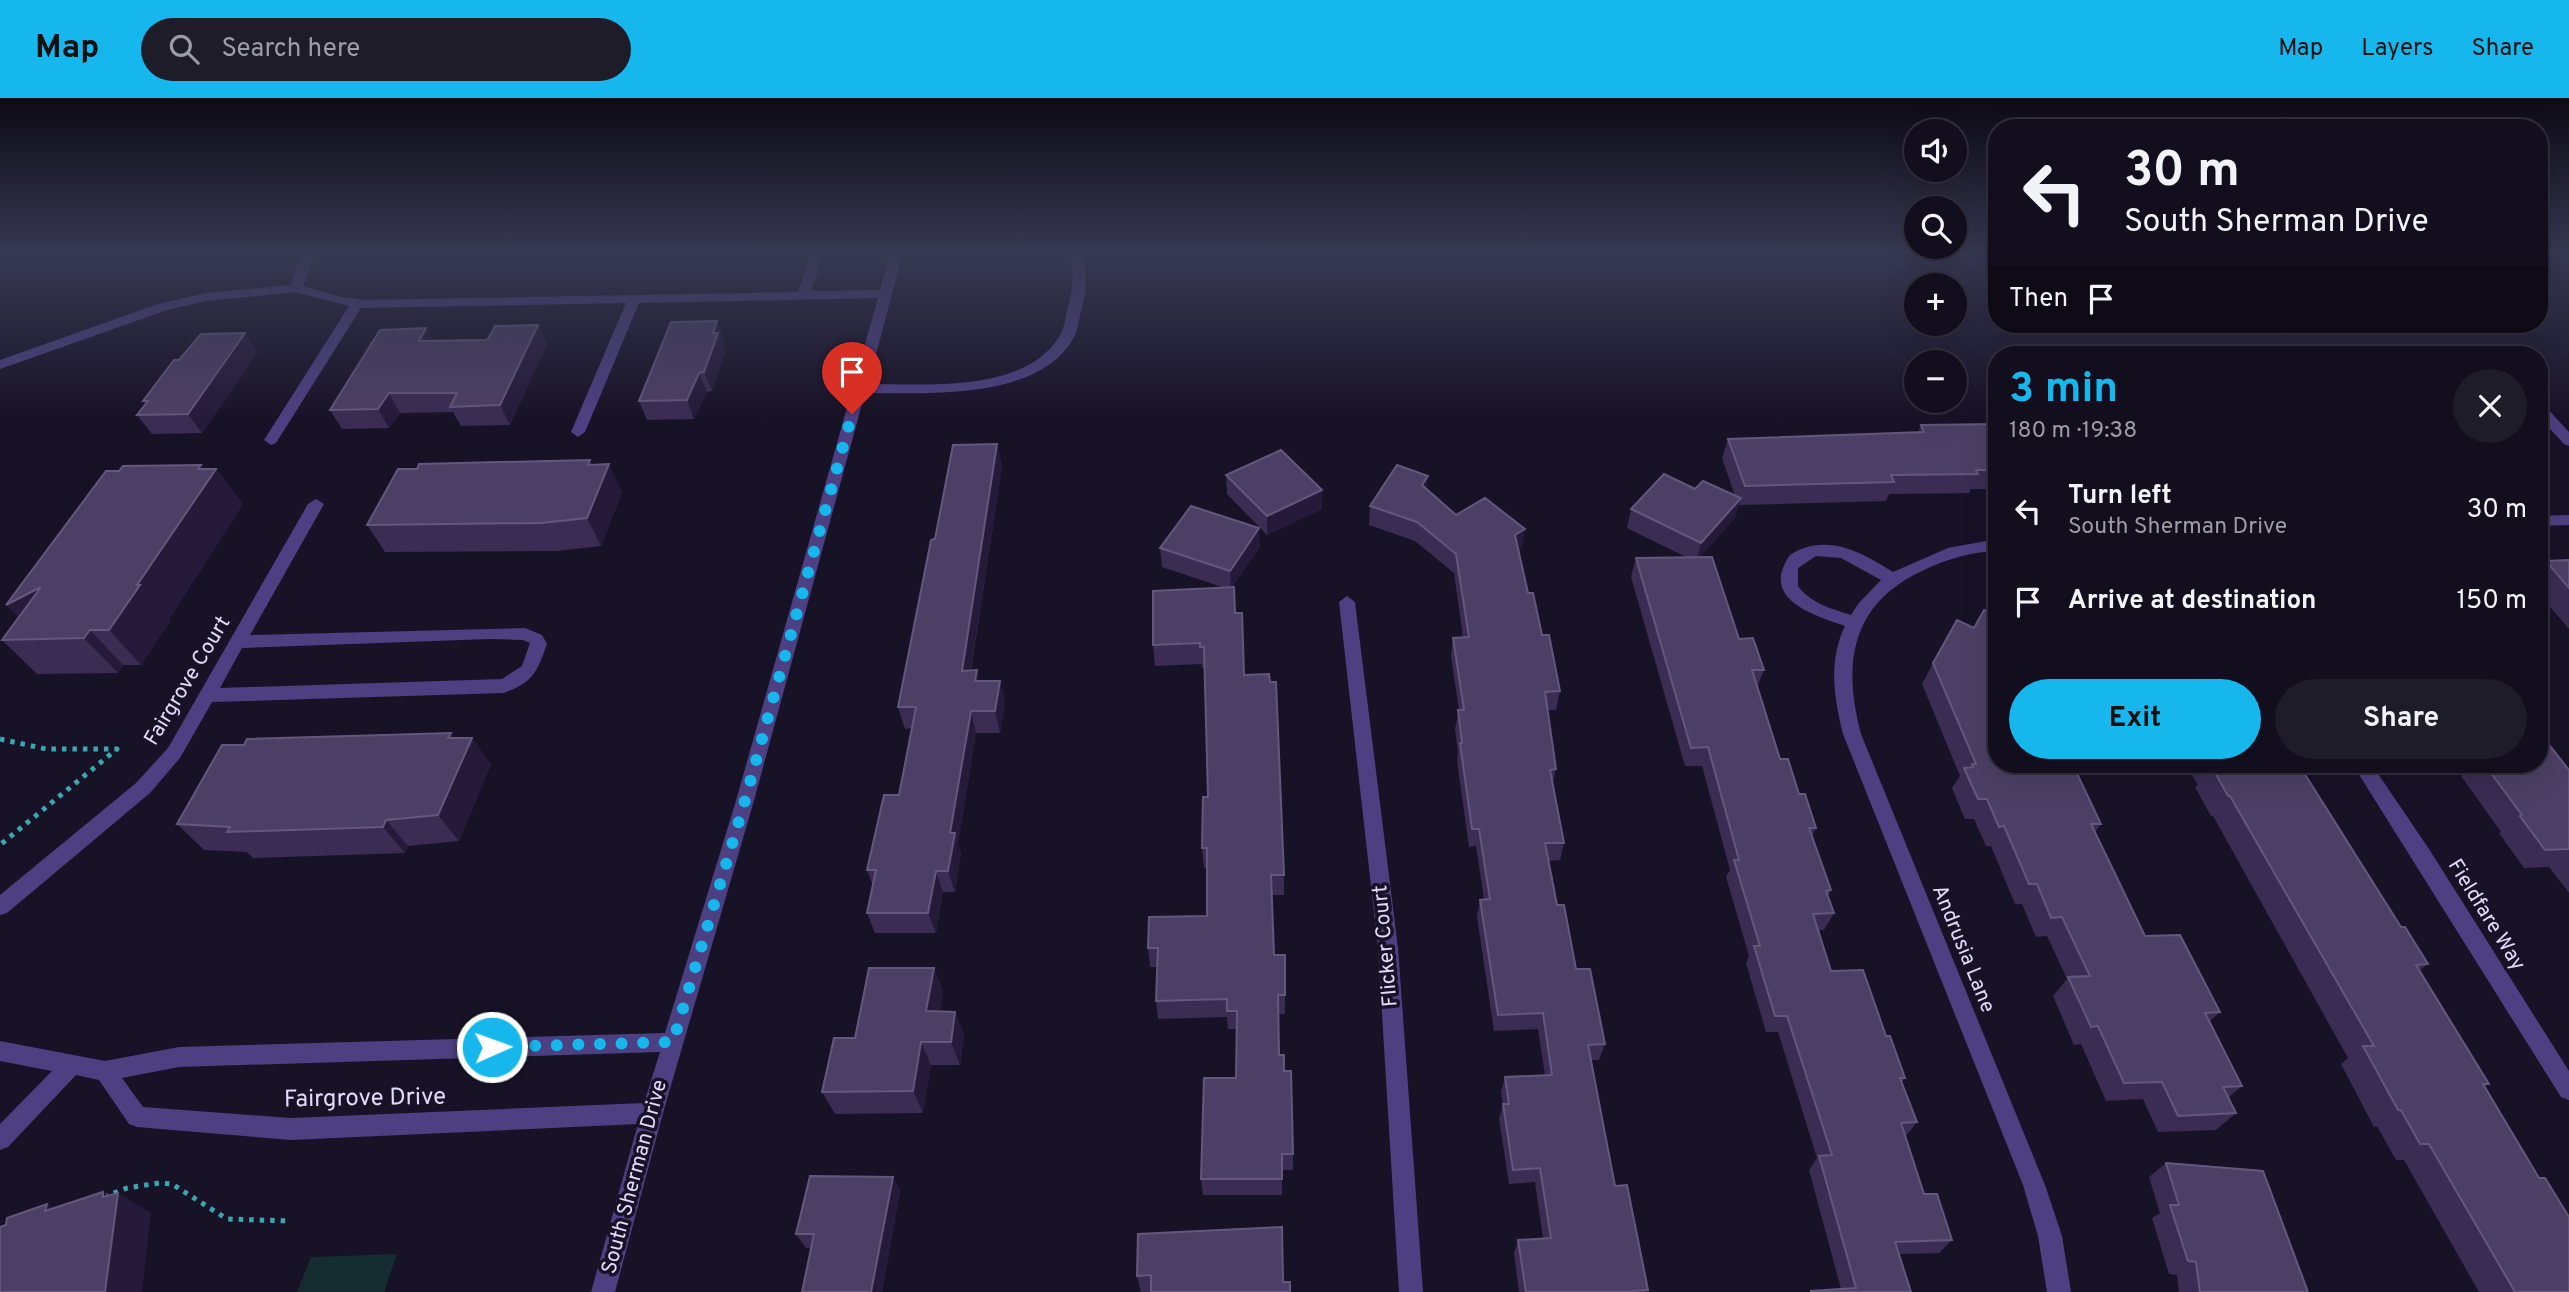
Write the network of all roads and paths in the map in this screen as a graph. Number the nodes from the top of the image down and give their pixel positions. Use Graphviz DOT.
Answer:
graph roads {
  1 [pos="158,309"];
  2 [pos="354,309"];
  3 [pos="630,309"];
  4 [pos="882,309"];
  5 [pos="1076,309"];
  6 [pos="0,365"];
  7 [pos="860,388"];
  8 [pos="2548,418"];
  9 [pos="578,432"];
  10 [pos="271,440"];
  11 [pos="2569,441"];
  12 [pos="316,504"];
  13 [pos="2569,520"];
  14 [pos="2548,521"];
  15 [pos="1988,547"];
  16 [pos="1893,580"];
  17 [pos="1347,602"];
  18 [pos="1854,623"];
  19 [pos="239,642"];
  20 [pos="209,695"];
  21 [pos="0,738"];
  22 [pos="2367,773"];
  23 [pos="0,845"];
  24 [pos="0,908"];
  25 [pos="673,1042"];
  26 [pos="0,1051"];
  27 [pos="72,1065"];
  28 [pos="105,1071"];
  29 [pos="2569,1090"];
  30 [pos="652,1113"];
  31 [pos="0,1139"];
  32 [pos="90,1202"];
  33 [pos="290,1221"];
  34 [pos="603,1292"];
  35 [pos="1411,1292"];
  36 [pos="2059,1292"];
  1 -- 6 [label="street"];
  2 -- 10 [label="street"];
  3 -- 9 [label="street"];
  4 -- 7 [label="street, South Sherman Drive"];
  5 -- 7 [label="street"];
  7 -- 25 [label="street, South Sherman Drive"];
  8 -- 11 [label="street"];
  12 -- 19 [label="street, Fairgrove Court"];
  13 -- 14 [label="street"];
  15 -- 16 [label="street, Andrusia Lane"];
  16 -- 18 [label="street, Andrusia Lane"];
  16 -- 18 [label="street"];
  17 -- 35 [label="street, Flicker Court"];
  18 -- 36 [label="street, Andrusia Lane"];
  19 -- 20 [label="street, Fairgrove Court"];
  19 -- 20 [label="street"];
  20 -- 24 [label="street, Fairgrove Court"];
  21 -- 23 [label="path"];
  22 -- 29 [label="street, Fieldfare Way"];
  25 -- 28 [label="street"];
  25 -- 30 [label="street, South Sherman Drive"];
  26 -- 27 [label="street"];
  27 -- 28 [label="street"];
  27 -- 31 [label="street"];
  28 -- 30 [label="street, Fairgrove Drive"];
  30 -- 34 [label="street, South Sherman Drive"];
  32 -- 33 [label="path"];
}
